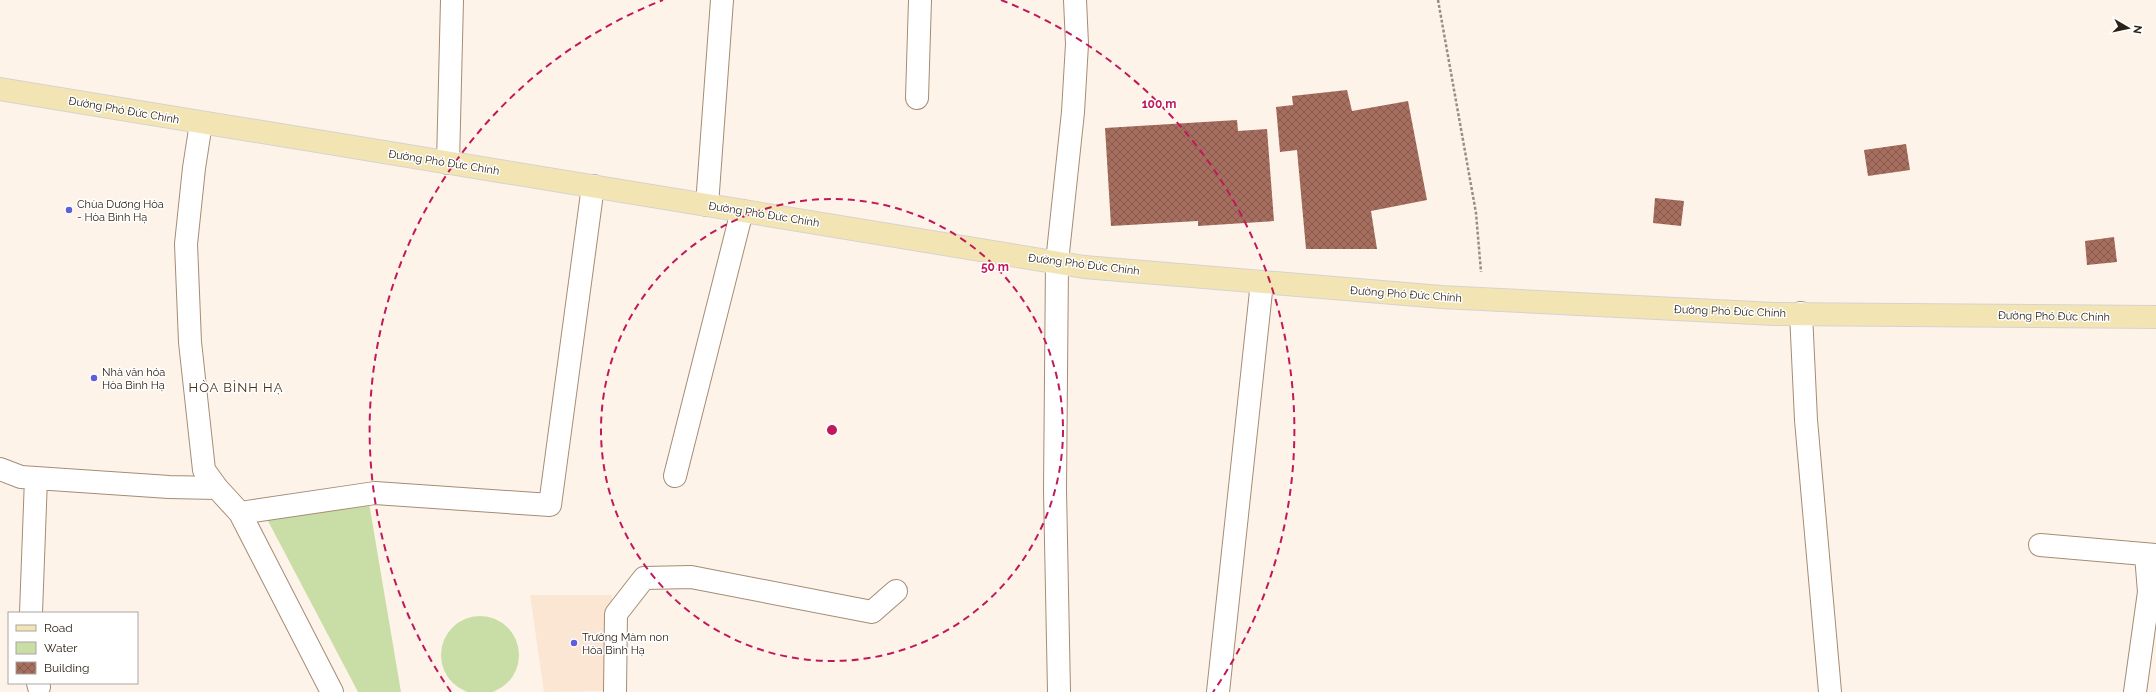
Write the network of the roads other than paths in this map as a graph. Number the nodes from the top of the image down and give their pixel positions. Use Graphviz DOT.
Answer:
graph roads {
  1 [pos="452,0"];
  2 [pos="722,0"];
  3 [pos="920,0"];
  4 [pos="1075,0"];
  5 [pos="0,89"];
  6 [pos="917,98"];
  7 [pos="201,123"];
  8 [pos="448,163"];
  9 [pos="593,186"];
  10 [pos="707,205"];
  11 [pos="742,211"];
  12 [pos="1057,262"];
  13 [pos="1262,282"];
  14 [pos="1801,314"];
  15 [pos="2156,317"];
  16 [pos="0,469"];
  17 [pos="675,476"];
  18 [pos="36,478"];
  19 [pos="217,488"];
  20 [pos="240,513"];
  21 [pos="2040,545"];
  22 [pos="2151,555"];
  23 [pos="896,591"];
  24 [pos="31,612"];
  25 [pos="332,692"];
  26 [pos="615,692"];
  27 [pos="1059,692"];
  28 [pos="1218,692"];
  29 [pos="1830,692"];
  30 [pos="2135,692"];
  1 -- 8 [label="street"];
  2 -- 10 [label="street"];
  3 -- 6 [label="street"];
  4 -- 12 [label="street"];
  5 -- 7 [label="main road, Đường Phó Đức Chính"];
  7 -- 8 [label="main road, Đường Phó Đức Chính"];
  7 -- 19 [label="street"];
  8 -- 9 [label="main road, Đường Phó Đức Chính"];
  9 -- 10 [label="main road, Đường Phó Đức Chính"];
  9 -- 20 [label="street"];
  10 -- 11 [label="main road, Đường Phó Đức Chính"];
  11 -- 12 [label="main road, Đường Phó Đức Chính"];
  11 -- 17 [label="street"];
  12 -- 13 [label="main road, Đường Phó Đức Chính"];
  12 -- 27 [label="street"];
  13 -- 14 [label="main road, Đường Phó Đức Chính"];
  13 -- 28 [label="street"];
  14 -- 15 [label="main road, Đường Phó Đức Chính"];
  14 -- 29 [label="street"];
  16 -- 18 [label="street"];
  18 -- 19 [label="street"];
  18 -- 24 [label="street"];
  19 -- 20 [label="street"];
  20 -- 25 [label="street"];
  21 -- 22 [label="street"];
  22 -- 30 [label="street"];
  23 -- 26 [label="street"];
}
